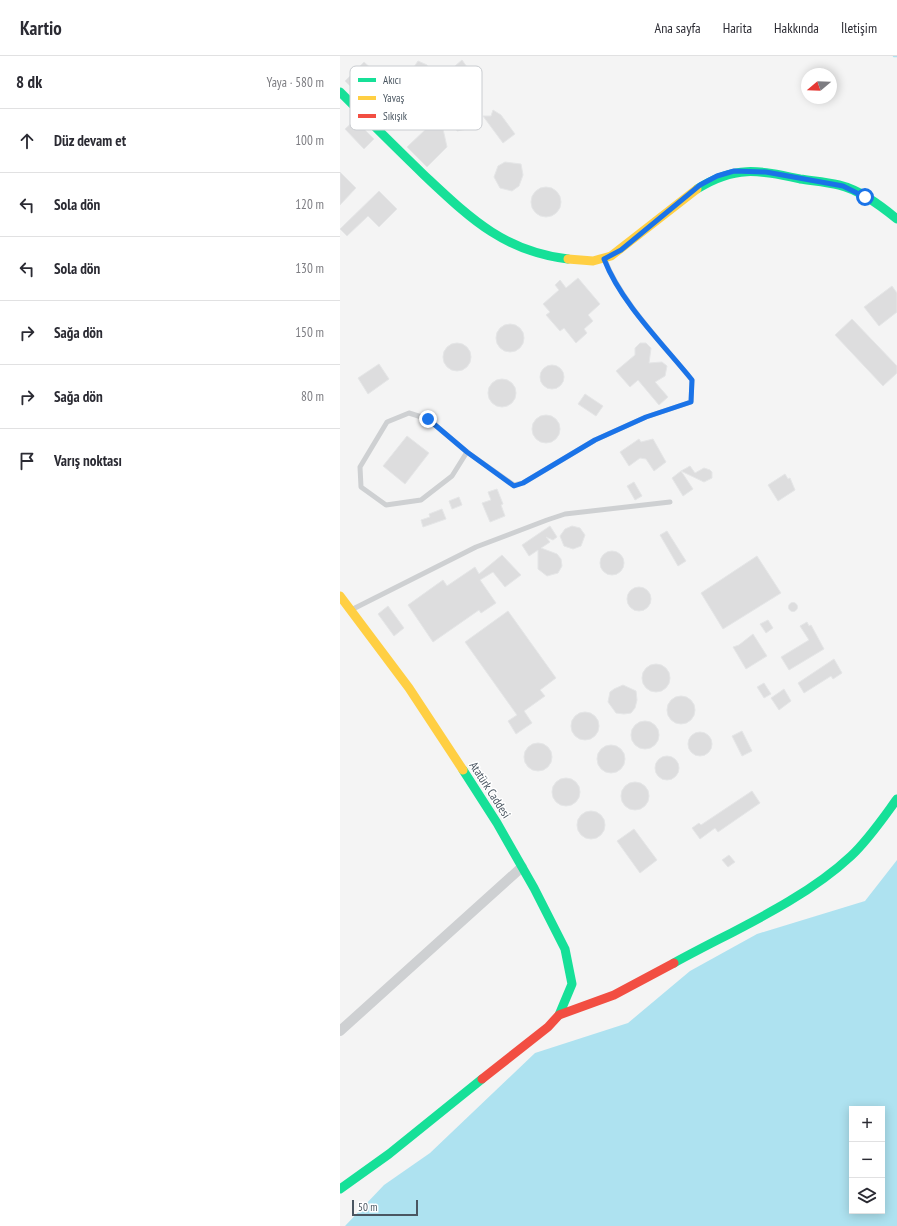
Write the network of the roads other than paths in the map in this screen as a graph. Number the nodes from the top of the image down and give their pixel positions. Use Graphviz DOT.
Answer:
graph roads {
  1 [pos="340,92"];
  2 [pos="350,102"];
  3 [pos="376,130"];
  4 [pos="897,219"];
  5 [pos="604,259"];
  6 [pos="467,452"];
  7 [pos="670,502"];
  8 [pos="340,596"];
  9 [pos="350,610"];
  10 [pos="897,799"];
  11 [pos="522,867"];
  12 [pos="559,1015"];
  13 [pos="340,1031"];
  14 [pos="340,1189"];
  1 -- 2 [label="street"];
  3 -- 5 [label="street"];
  4 -- 5 [label="street"];
  5 -- 6 [label="lane"];
  6 -- 6 [label="lane"];
  7 -- 9 [label="lane"];
  8 -- 9 [label="street, Atatürk Caddesi"];
  9 -- 11 [label="street, Atatürk Caddesi"];
  10 -- 12 [label="street"];
  11 -- 12 [label="street, Atatürk Caddesi"];
  11 -- 13 [label="street"];
  12 -- 14 [label="street"];
}
